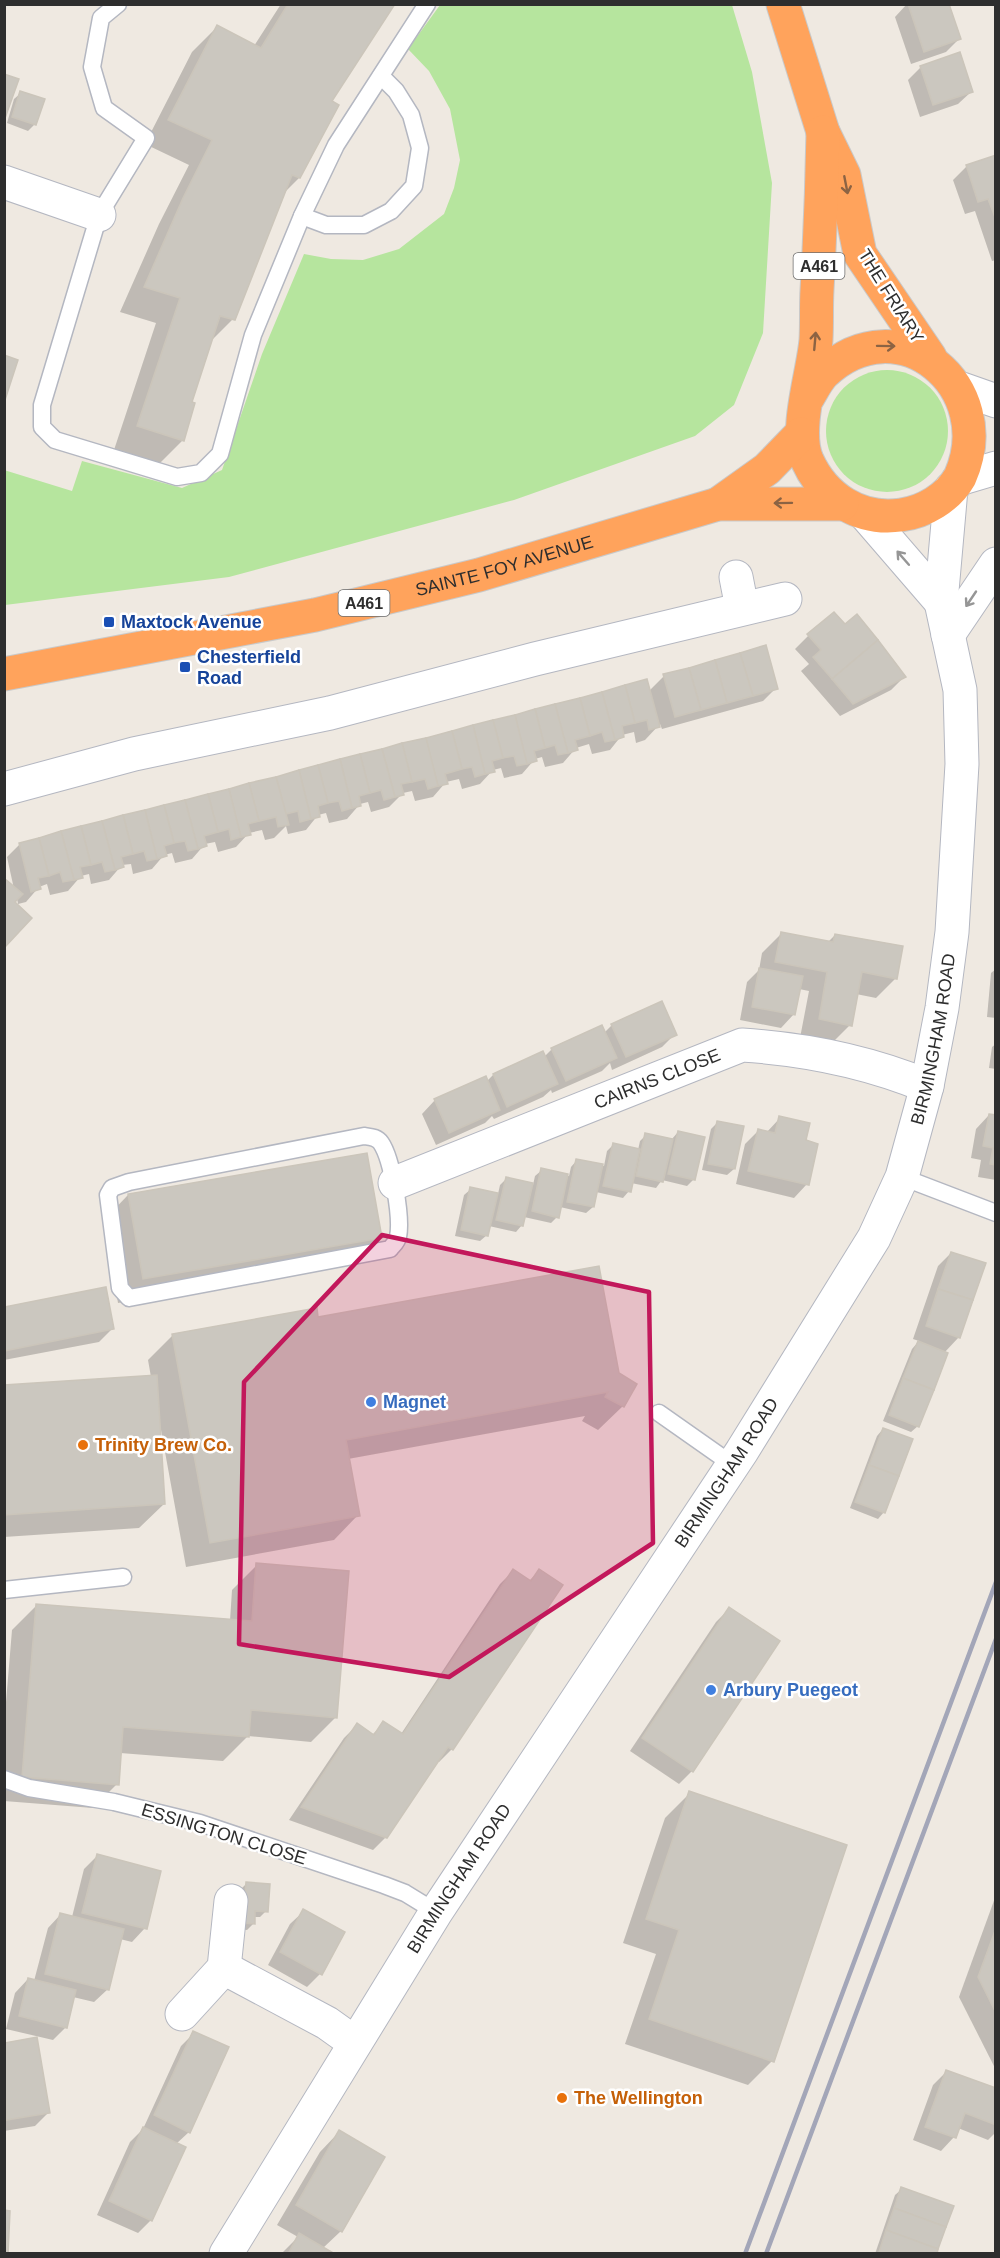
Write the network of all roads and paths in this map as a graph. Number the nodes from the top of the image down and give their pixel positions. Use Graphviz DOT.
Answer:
graph roads {
  1 [pos="118,4"];
  2 [pos="427,4"];
  3 [pos="783,4"];
  4 [pos="381,76"];
  5 [pos="823,132"];
  6 [pos="4,182"];
  7 [pos="99,215"];
  8 [pos="302,216"];
  9 [pos="930,357"];
  10 [pos="962,389"];
  11 [pos="807,399"];
  12 [pos="996,401"];
  13 [pos="801,434"];
  14 [pos="996,468"];
  15 [pos="955,484"];
  16 [pos="718,504"];
  17 [pos="854,509"];
  18 [pos="996,564"];
  19 [pos="785,598"];
  20 [pos="941,602"];
  21 [pos="948,635"];
  22 [pos="4,674"];
  23 [pos="4,789"];
  24 [pos="927,1086"];
  25 [pos="902,1177"];
  26 [pos="395,1183"];
  27 [pos="996,1213"];
  28 [pos="659,1413"];
  29 [pos="733,1465"];
  30 [pos="123,1577"];
  31 [pos="4,1590"];
  32 [pos="4,1779"];
  33 [pos="231,1901"];
  34 [pos="436,1912"];
  35 [pos="224,1968"];
  36 [pos="182,2014"];
  37 [pos="356,2043"];
  38 [pos="225,2253"];
  1 -- 7 [label="lane"];
  2 -- 4 [label="lane"];
  3 -- 5 [label="highway, THE FRIARY / A461"];
  4 -- 8 [label="lane"];
  4 -- 8 [label="lane"];
  5 -- 9 [label="highway, THE FRIARY / A461, one-way"];
  11 -- 5 [label="highway, THE FRIARY / A461, one-way"];
  6 -- 7 [label="street"];
  7 -- 8 [label="lane"];
  9 -- 10 [label="highway"];
  11 -- 9 [label="highway, one-way"];
  10 -- 12 [label="street"];
  10 -- 15 [label="highway"];
  11 -- 13 [label="highway"];
  13 -- 16 [label="highway, SAINTE FOY AVENUE / A461"];
  13 -- 17 [label="highway"];
  14 -- 15 [label="street"];
  15 -- 17 [label="highway"];
  15 -- 20 [label="street, BIRMINGHAM ROAD"];
  17 -- 16 [label="highway, SAINTE FOY AVENUE / A461, one-way"];
  16 -- 22 [label="highway, SAINTE FOY AVENUE / A461"];
  20 -- 17 [label="street, BIRMINGHAM ROAD, one-way"];
  18 -- 21 [label="street, one-way"];
  19 -- 23 [label="street"];
  20 -- 21 [label="street, BIRMINGHAM ROAD"];
  21 -- 24 [label="street, BIRMINGHAM ROAD"];
  24 -- 25 [label="street, BIRMINGHAM ROAD"];
  24 -- 26 [label="street, CAIRNS CLOSE"];
  25 -- 27 [label="lane"];
  25 -- 29 [label="street, BIRMINGHAM ROAD"];
  26 -- 26 [label="lane"];
  28 -- 29 [label="lane"];
  29 -- 34 [label="street, BIRMINGHAM ROAD"];
  30 -- 31 [label="lane"];
  32 -- 34 [label="lane, ESSINGTON CLOSE"];
  33 -- 35 [label="street"];
  34 -- 37 [label="street, BIRMINGHAM ROAD"];
  35 -- 36 [label="street"];
  35 -- 37 [label="street"];
  37 -- 38 [label="street, BIRMINGHAM ROAD"];
}
